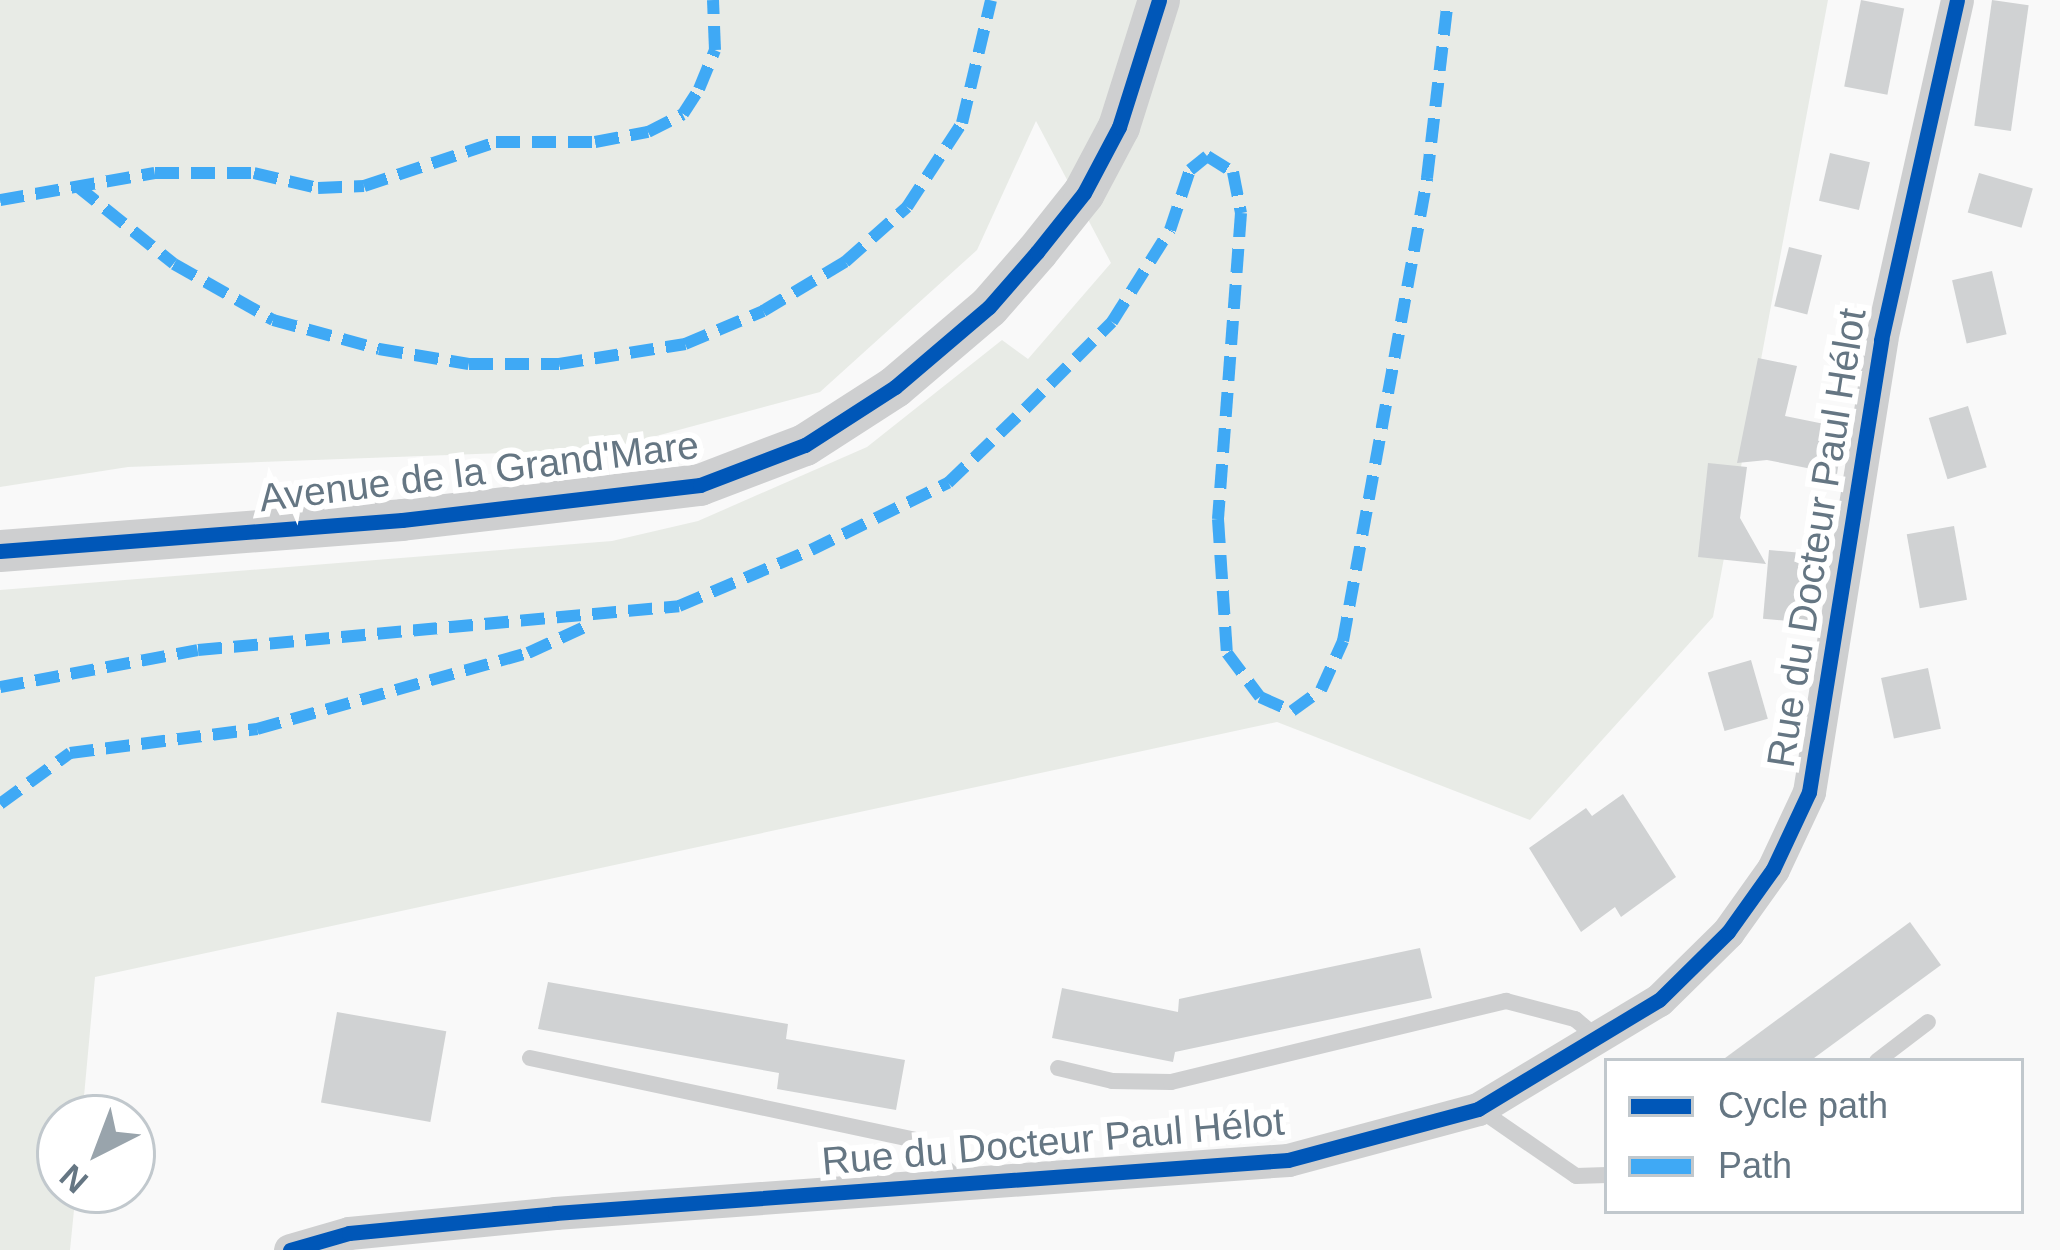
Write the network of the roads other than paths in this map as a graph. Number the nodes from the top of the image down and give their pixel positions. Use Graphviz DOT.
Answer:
graph roads {
  1 [pos="1159,0"];
  2 [pos="1957,0"];
  3 [pos="0,551"];
  4 [pos="1928,1022"];
  5 [pos="1600,1039"];
  6 [pos="530,1058"];
  7 [pos="1881,1058"];
  8 [pos="1058,1068"];
  9 [pos="1478,1108"];
  10 [pos="1604,1175"];
  11 [pos="962,1183"];
  12 [pos="290,1250"];
  1 -- 3 [label="street, Avenue de la Grand'Mare"];
  2 -- 5 [label="street, Rue du Docteur Paul Hélot"];
  4 -- 7 [label="lane"];
  5 -- 8 [label="lane"];
  5 -- 9 [label="street, Rue du Docteur Paul Hélot"];
  6 -- 11 [label="lane"];
  9 -- 10 [label="lane"];
  9 -- 11 [label="street, Rue du Docteur Paul Hélot"];
  11 -- 12 [label="street, Rue du Docteur Paul Hélot"];
}
